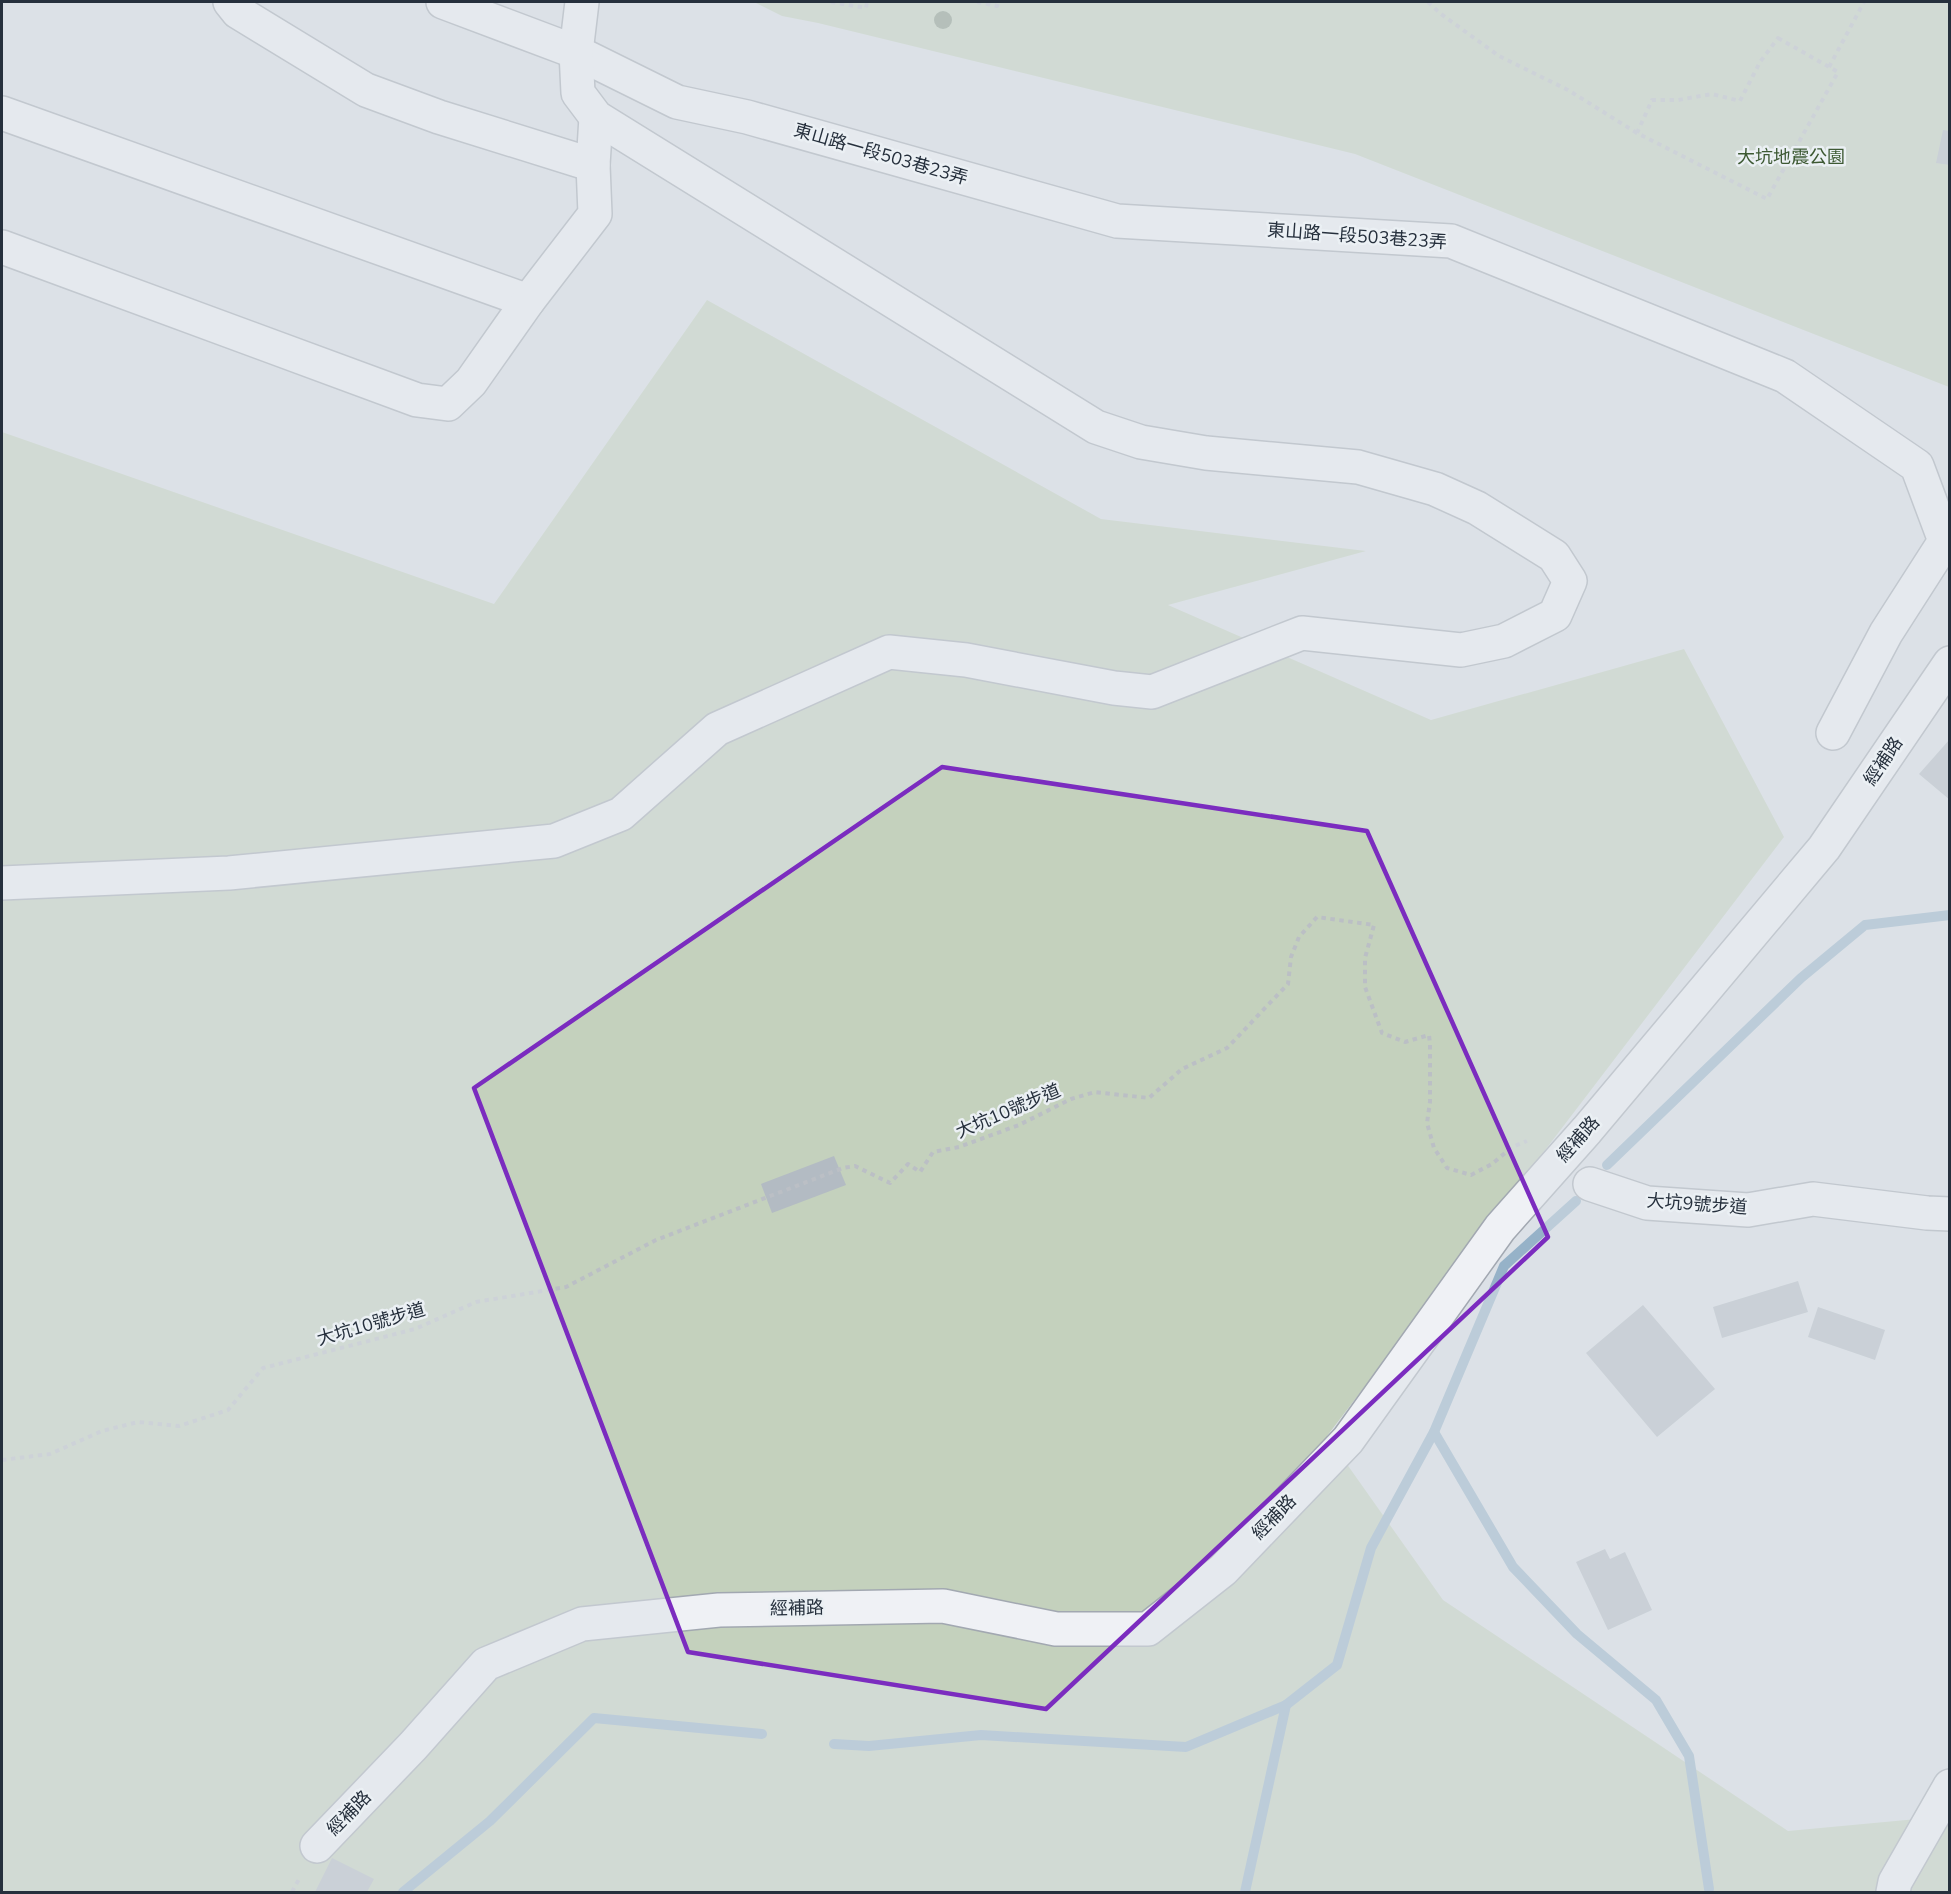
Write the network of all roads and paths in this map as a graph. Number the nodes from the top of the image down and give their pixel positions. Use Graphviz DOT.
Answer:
graph roads {
  1 [pos="230,2"];
  2 [pos="443,2"];
  3 [pos="582,2"];
  4 [pos="831,2"];
  5 [pos="867,2"];
  6 [pos="977,2"];
  7 [pos="998,2"];
  8 [pos="1428,2"];
  9 [pos="1864,2"];
  10 [pos="576,52"];
  11 [pos="1829,68"];
  12 [pos="2,113"];
  13 [pos="596,117"];
  14 [pos="1637,133"];
  15 [pos="593,165"];
  16 [pos="2,247"];
  17 [pos="528,301"];
  18 [pos="1950,663"];
  19 [pos="1833,733"];
  20 [pos="2,883"];
  21 [pos="1566,1153"];
  22 [pos="1590,1184"];
  23 [pos="1950,1214"];
  24 [pos="2,1460"];
  25 [pos="1950,1786"];
  26 [pos="317,1846"];
  27 [pos="1893,1893"];
  1 -- 15 [label="street"];
  2 -- 10 [label="street"];
  3 -- 10 [label="street"];
  4 -- 5 [label="path"];
  6 -- 7 [label="path"];
  8 -- 14 [label="path"];
  9 -- 11 [label="path"];
  10 -- 13 [label="street"];
  10 -- 19 [label="street, 東山路一段503巷23弄"];
  11 -- 14 [label="path"];
  11 -- 14 [label="path"];
  12 -- 17 [label="street"];
  13 -- 15 [label="street"];
  13 -- 20 [label="street"];
  15 -- 17 [label="street"];
  16 -- 17 [label="street"];
  18 -- 21 [label="street, 經補路"];
  21 -- 24 [label="path, 大坑10號步道"];
  21 -- 26 [label="street, 經補路"];
  22 -- 23 [label="street, 大坑9號步道"];
  25 -- 27 [label="street"];
}
